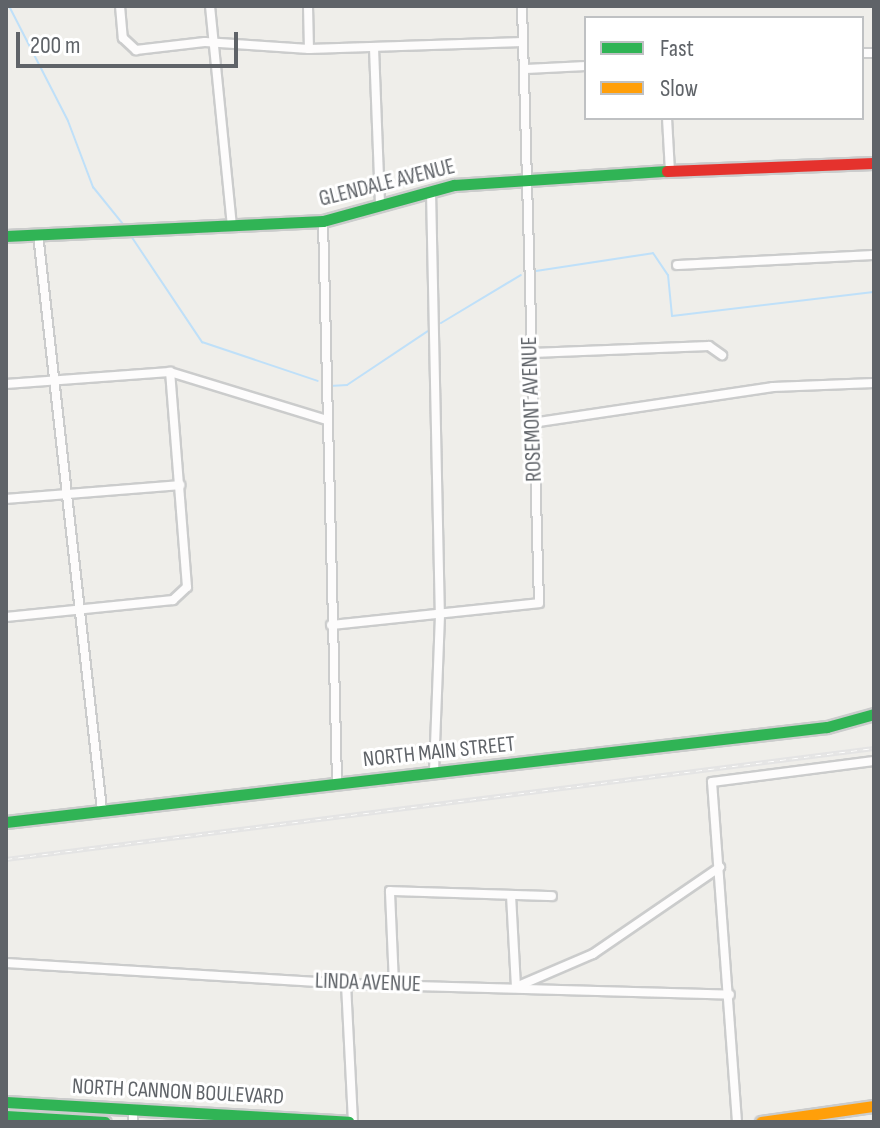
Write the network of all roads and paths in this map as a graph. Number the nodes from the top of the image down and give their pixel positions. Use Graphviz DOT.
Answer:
graph roads {
  1 [pos="120,6"];
  2 [pos="210,6"];
  3 [pos="308,6"];
  4 [pos="522,6"];
  5 [pos="523,42"];
  6 [pos="215,46"];
  7 [pos="374,48"];
  8 [pos="309,49"];
  9 [pos="584,66"];
  10 [pos="526,69"];
  11 [pos="667,120"];
  12 [pos="874,163"];
  13 [pos="670,171"];
  14 [pos="530,177"];
  15 [pos="431,191"];
  16 [pos="380,202"];
  17 [pos="323,221"];
  18 [pos="232,226"];
  19 [pos="38,234"];
  20 [pos="6,236"];
  21 [pos="874,255"];
  22 [pos="677,265"];
  23 [pos="532,353"];
  24 [pos="722,355"];
  25 [pos="170,372"];
  26 [pos="54,380"];
  27 [pos="874,383"];
  28 [pos="6,384"];
  29 [pos="324,419"];
  30 [pos="532,423"];
  31 [pos="180,485"];
  32 [pos="67,494"];
  33 [pos="6,499"];
  34 [pos="81,611"];
  35 [pos="440,615"];
  36 [pos="6,617"];
  37 [pos="331,625"];
  38 [pos="874,714"];
  39 [pos="874,761"];
  40 [pos="434,773"];
  41 [pos="337,783"];
  42 [pos="102,810"];
  43 [pos="6,822"];
  44 [pos="720,867"];
  45 [pos="511,895"];
  46 [pos="552,896"];
  47 [pos="6,963"];
  48 [pos="346,984"];
  49 [pos="394,984"];
  50 [pos="516,987"];
  51 [pos="730,995"];
  52 [pos="6,1102"];
  53 [pos="874,1106"];
  54 [pos="133,1109"];
  55 [pos="6,1116"];
  56 [pos="29,1120"];
  57 [pos="105,1122"];
  58 [pos="133,1122"];
  59 [pos="350,1122"];
  60 [pos="737,1122"];
  61 [pos="761,1122"];
  1 -- 6 [label="street"];
  2 -- 6 [label="street"];
  3 -- 8 [label="street"];
  4 -- 5 [label="street, ROSEMONT AVENUE"];
  5 -- 7 [label="street"];
  5 -- 10 [label="street, ROSEMONT AVENUE"];
  6 -- 8 [label="street"];
  6 -- 18 [label="street"];
  7 -- 8 [label="street"];
  7 -- 16 [label="street"];
  9 -- 10 [label="street"];
  10 -- 14 [label="street, ROSEMONT AVENUE"];
  11 -- 13 [label="street"];
  12 -- 13 [label="main road, GLENDALE AVENUE"];
  13 -- 14 [label="main road, GLENDALE AVENUE"];
  14 -- 15 [label="main road, GLENDALE AVENUE"];
  14 -- 23 [label="street, ROSEMONT AVENUE"];
  15 -- 16 [label="main road, GLENDALE AVENUE"];
  15 -- 35 [label="street"];
  16 -- 17 [label="main road, GLENDALE AVENUE"];
  17 -- 18 [label="main road, GLENDALE AVENUE"];
  17 -- 29 [label="street"];
  18 -- 19 [label="main road, GLENDALE AVENUE"];
  19 -- 20 [label="main road, GLENDALE AVENUE"];
  19 -- 26 [label="street"];
  21 -- 22 [label="street"];
  23 -- 24 [label="street"];
  23 -- 30 [label="street, ROSEMONT AVENUE"];
  25 -- 26 [label="street"];
  25 -- 29 [label="street"];
  25 -- 31 [label="street"];
  26 -- 28 [label="street"];
  26 -- 32 [label="street"];
  27 -- 30 [label="street"];
  29 -- 37 [label="street"];
  30 -- 35 [label="street, ROSEMONT AVENUE"];
  31 -- 32 [label="street"];
  31 -- 34 [label="street"];
  32 -- 33 [label="street"];
  32 -- 34 [label="street"];
  34 -- 36 [label="street"];
  34 -- 42 [label="street"];
  35 -- 37 [label="street, ROSEMONT AVENUE"];
  35 -- 40 [label="street"];
  37 -- 41 [label="street"];
  38 -- 40 [label="main road, NORTH MAIN STREET"];
  39 -- 44 [label="street"];
  40 -- 41 [label="main road, NORTH MAIN STREET"];
  41 -- 42 [label="main road, NORTH MAIN STREET"];
  42 -- 43 [label="main road, NORTH MAIN STREET"];
  44 -- 50 [label="street"];
  44 -- 51 [label="street"];
  45 -- 46 [label="street"];
  45 -- 49 [label="street"];
  45 -- 50 [label="street"];
  47 -- 48 [label="street, LINDA AVENUE"];
  48 -- 49 [label="street, LINDA AVENUE"];
  48 -- 59 [label="street"];
  49 -- 50 [label="street, LINDA AVENUE"];
  50 -- 51 [label="street, LINDA AVENUE"];
  51 -- 60 [label="street"];
  52 -- 54 [label="main road, NORTH CANNON BOULEVARD"];
  53 -- 61 [label="main road"];
  54 -- 58 [label="street"];
  54 -- 59 [label="main road, NORTH CANNON BOULEVARD"];
  55 -- 56 [label="main road, NORTH CANNON BOULEVARD"];
  56 -- 57 [label="main road, NORTH CANNON BOULEVARD"];
}
